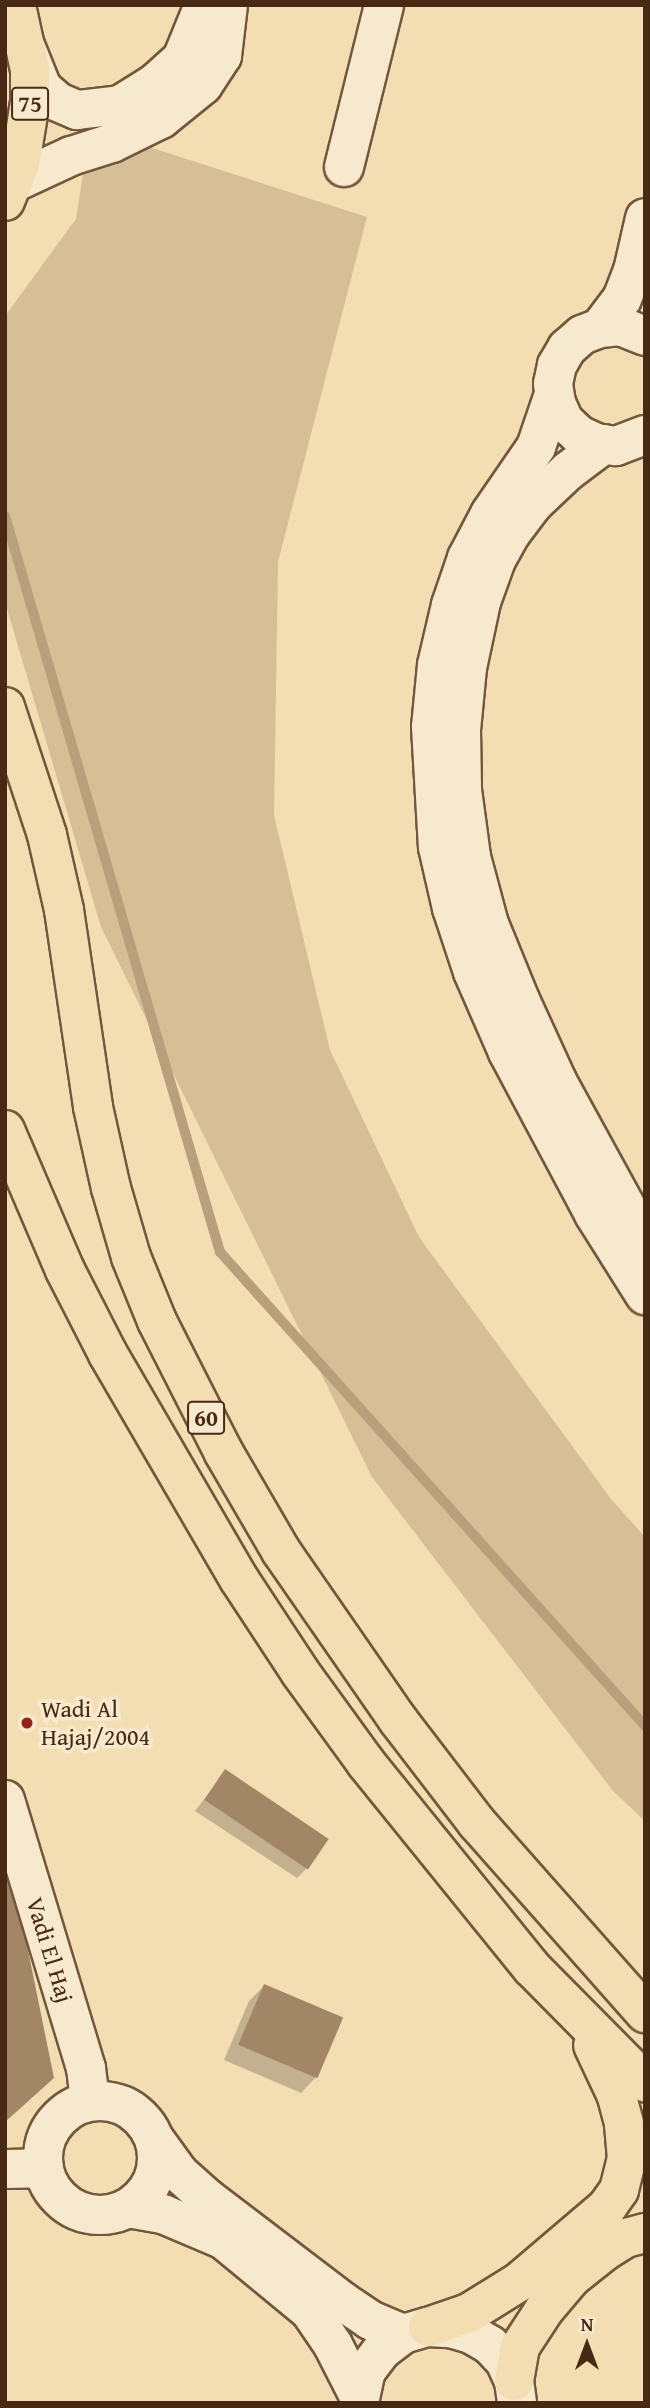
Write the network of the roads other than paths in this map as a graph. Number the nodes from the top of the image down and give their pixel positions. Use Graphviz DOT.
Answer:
graph roads {
  1 [pos="16,5"];
  2 [pos="204,5"];
  3 [pos="228,5"];
  4 [pos="384,5"];
  5 [pos="26,48"];
  6 [pos="344,167"];
  7 [pos="9,192"];
  8 [pos="645,218"];
  9 [pos="600,328"];
  10 [pos="645,336"];
  11 [pos="554,394"];
  12 [pos="645,435"];
  13 [pos="604,444"];
  14 [pos="5,707"];
  15 [pos="5,1130"];
  16 [pos="645,1242"];
  17 [pos="645,1295"];
  18 [pos="5,1800"];
  19 [pos="645,2013"];
  20 [pos="582,2021"];
  21 [pos="645,2082"];
  22 [pos="90,2101"];
  23 [pos="155,2140"];
  24 [pos="44,2168"];
  25 [pos="5,2169"];
  26 [pos="128,2208"];
  27 [pos="645,2233"];
  28 [pos="416,2331"];
  29 [pos="516,2392"];
  30 [pos="359,2400"];
  1 -- 5 [label="highway, 75"];
  2 -- 5 [label="street"];
  3 -- 7 [label="street"];
  4 -- 6 [label="street"];
  5 -- 7 [label="highway, 75"];
  8 -- 9 [label="street"];
  9 -- 10 [label="street"];
  9 -- 11 [label="street"];
  11 -- 13 [label="street"];
  11 -- 17 [label="street"];
  12 -- 13 [label="street"];
  13 -- 16 [label="street"];
  14 -- 19 [label="highway, 60"];
  15 -- 20 [label="highway, 60"];
  18 -- 22 [label="street, Vadi El Haj"];
  20 -- 21 [label="highway, 60"];
  20 -- 28 [label="highway"];
  22 -- 23 [label="street"];
  22 -- 24 [label="street"];
  23 -- 26 [label="street"];
  23 -- 28 [label="street"];
  24 -- 25 [label="street"];
  24 -- 26 [label="street"];
  26 -- 30 [label="street"];
  27 -- 29 [label="highway"];
  28 -- 29 [label="street"];
  28 -- 30 [label="street"];
}
